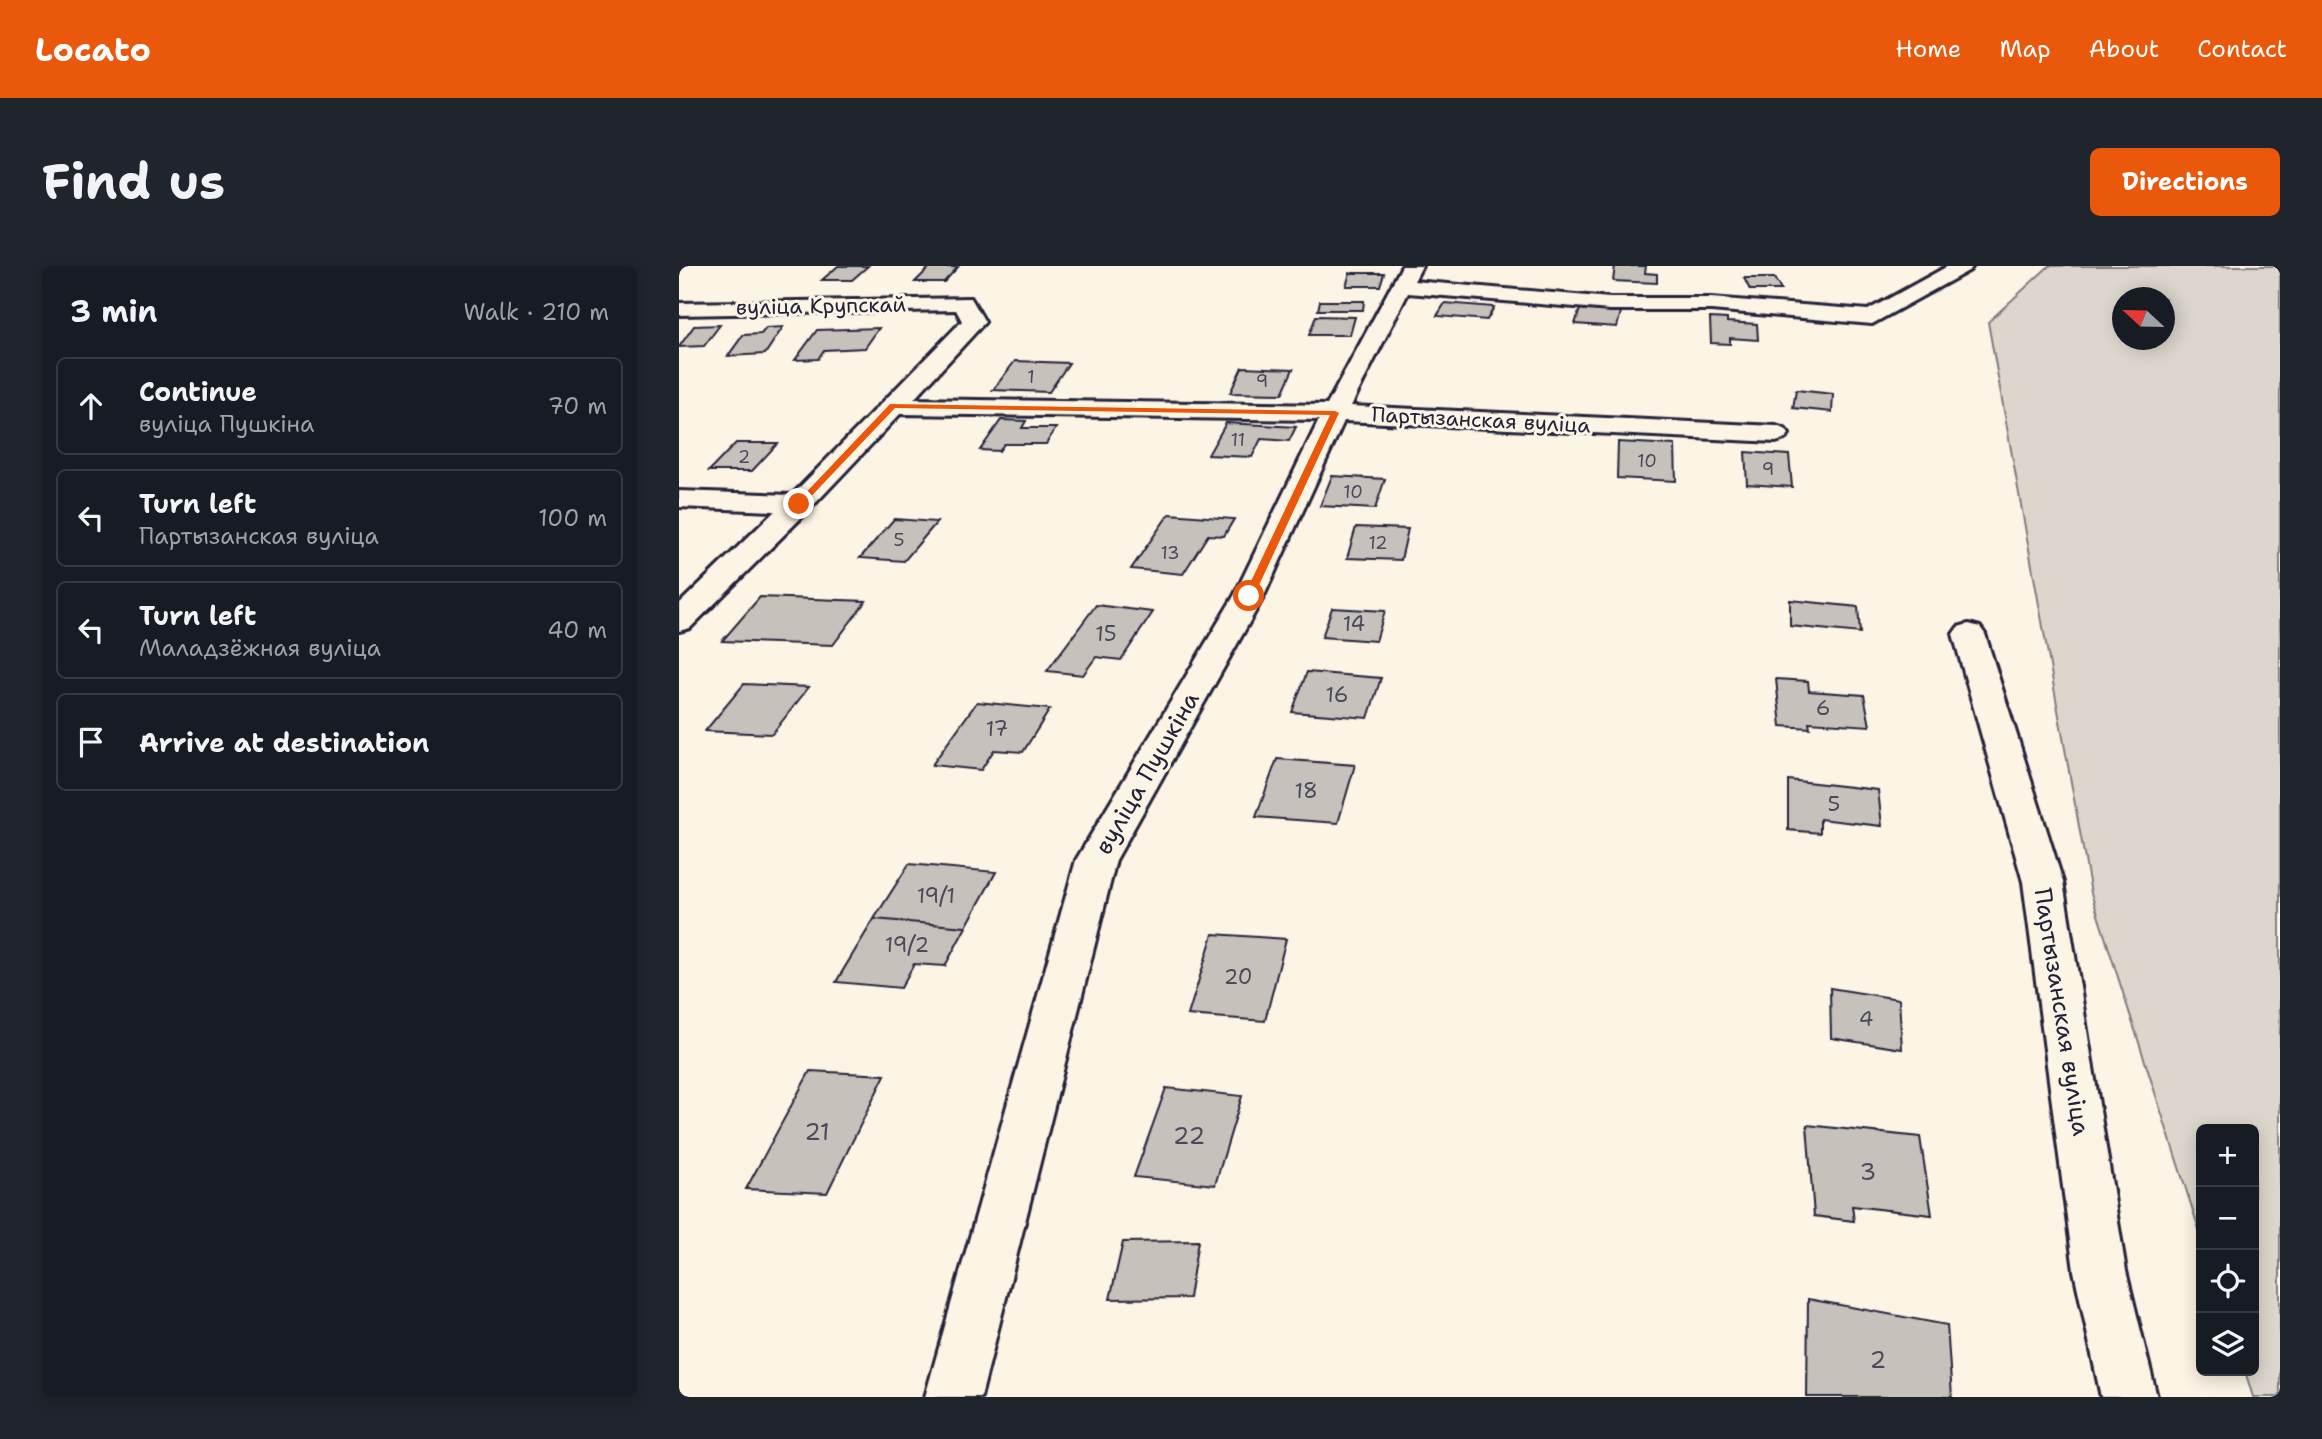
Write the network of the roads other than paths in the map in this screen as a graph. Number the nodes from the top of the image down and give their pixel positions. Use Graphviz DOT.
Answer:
graph roads {
  1 [pos="1963,266"];
  2 [pos="1407,276"];
  3 [pos="679,309"];
  4 [pos="893,406"];
  5 [pos="1335,413"];
  6 [pos="1776,434"];
  7 [pos="679,499"];
  8 [pos="799,504"];
  9 [pos="679,621"];
  10 [pos="1969,634"];
  11 [pos="953,1397"];
  12 [pos="2129,1397"];
  1 -- 2 [label="street"];
  2 -- 5 [label="street, вуліца Пушкіна"];
  3 -- 4 [label="street, вуліца Крупскай"];
  4 -- 5 [label="street, Партызанская вуліца"];
  4 -- 8 [label="street"];
  5 -- 6 [label="street, Партызанская вуліца"];
  5 -- 11 [label="street, вуліца Пушкіна"];
  7 -- 8 [label="street"];
  8 -- 9 [label="street"];
  10 -- 12 [label="street, Партызанская вуліца"];
}
